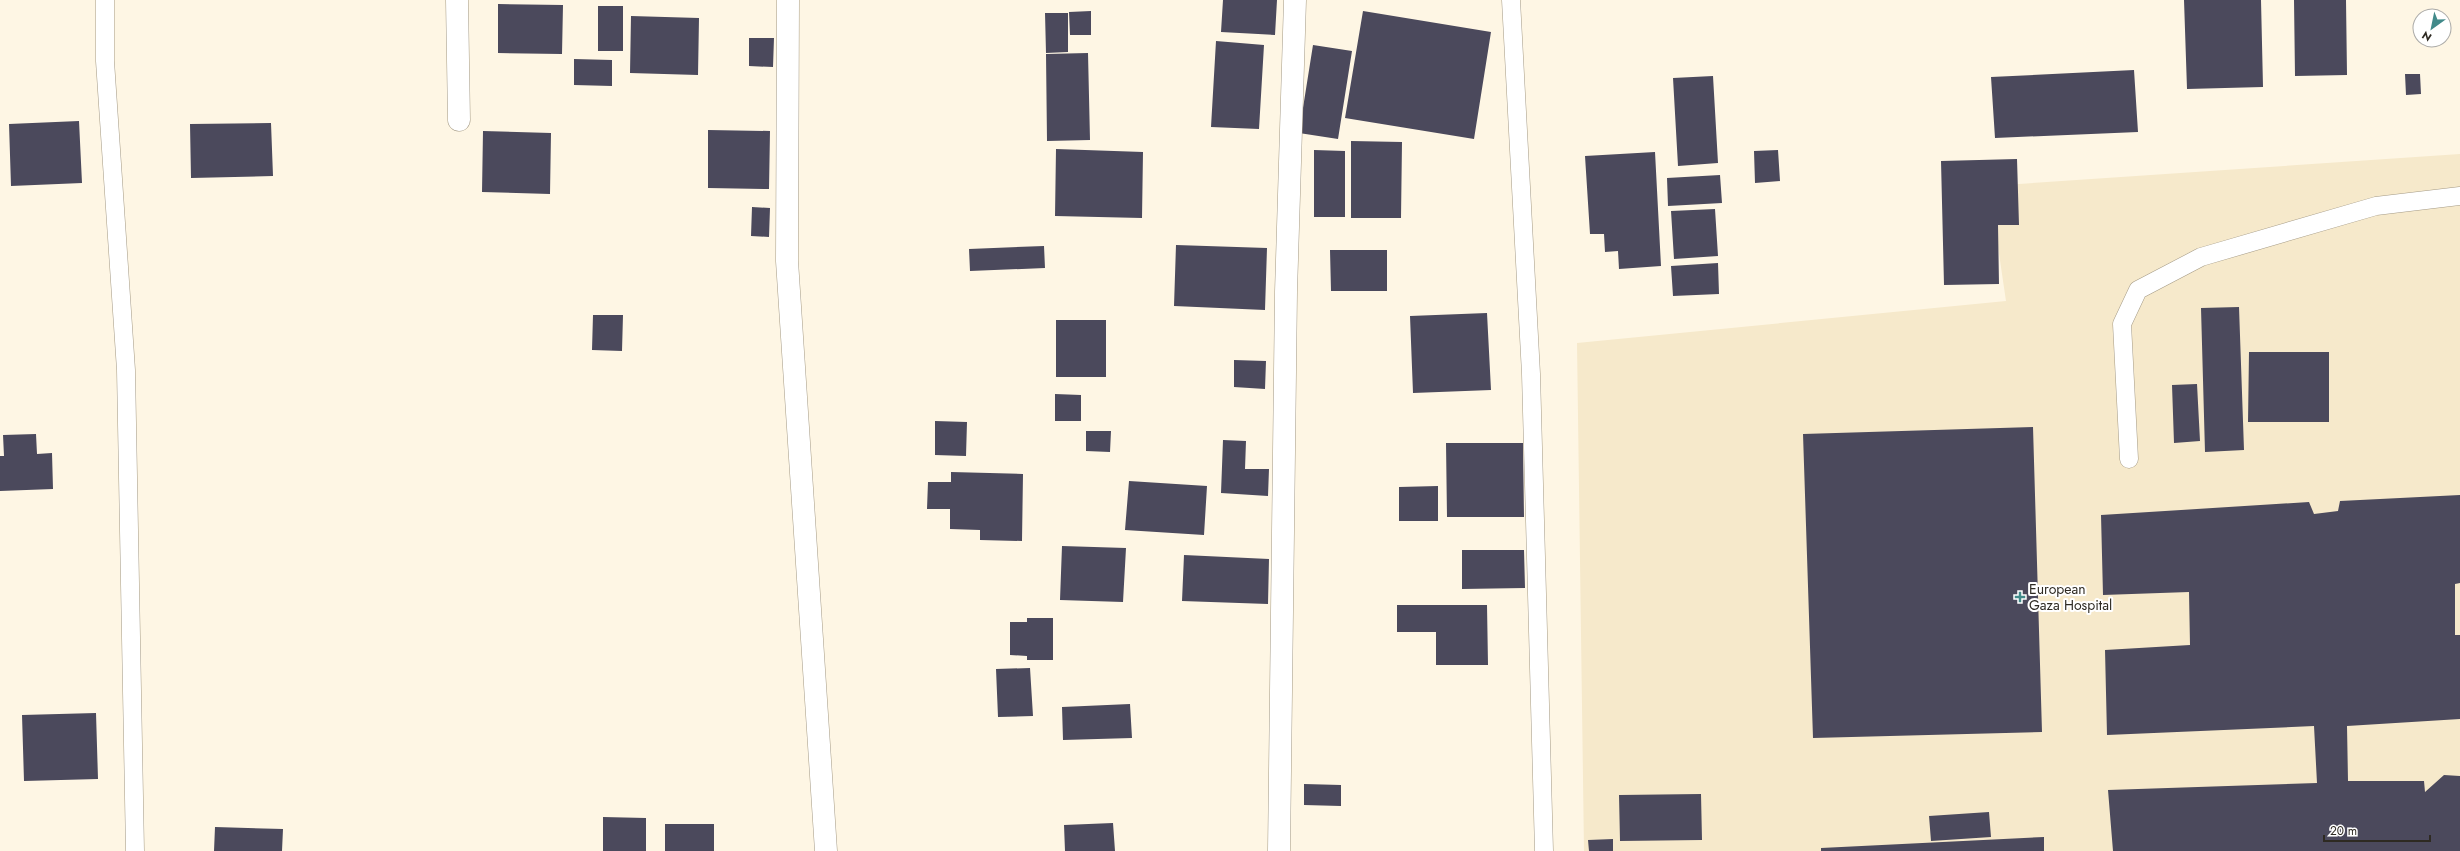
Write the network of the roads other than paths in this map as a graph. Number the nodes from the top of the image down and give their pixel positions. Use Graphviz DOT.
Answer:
graph roads {
  1 [pos="105,0"];
  2 [pos="457,0"];
  3 [pos="788,0"];
  4 [pos="1295,0"];
  5 [pos="1511,0"];
  6 [pos="459,120"];
  7 [pos="2460,196"];
  8 [pos="2129,459"];
  9 [pos="135,851"];
  10 [pos="826,851"];
  11 [pos="1279,851"];
  12 [pos="1544,851"];
  1 -- 9 [label="lane"];
  2 -- 6 [label="street"];
  3 -- 10 [label="street"];
  4 -- 11 [label="street"];
  5 -- 12 [label="lane"];
  7 -- 8 [label="lane"];
}
